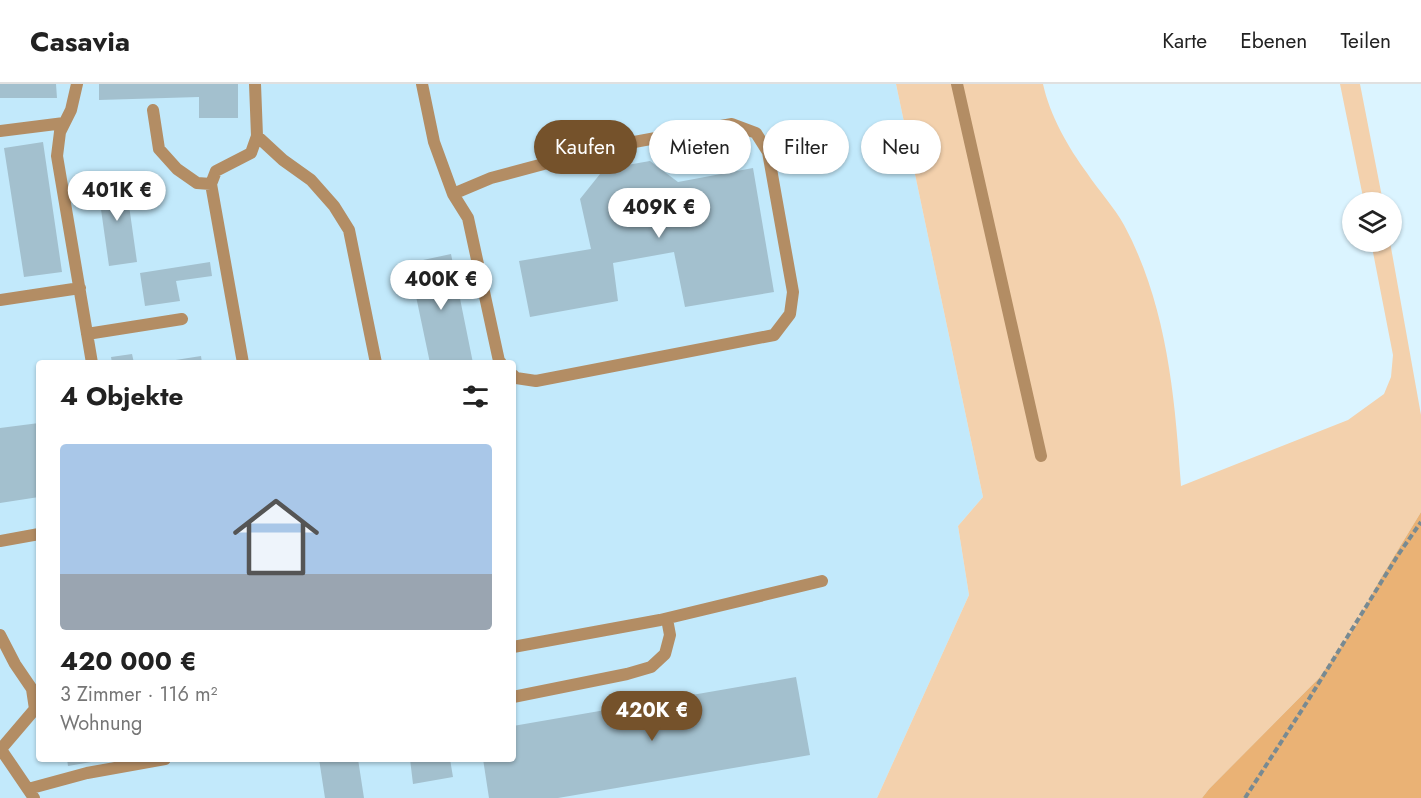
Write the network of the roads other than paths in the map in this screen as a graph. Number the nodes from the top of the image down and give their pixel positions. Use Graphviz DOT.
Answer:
graph roads {
  1 [pos="77,84"];
  2 [pos="255,84"];
  3 [pos="422,84"];
  4 [pos="957,84"];
  5 [pos="153,110"];
  6 [pos="64,123"];
  7 [pos="0,131"];
  8 [pos="257,136"];
  9 [pos="211,184"];
  10 [pos="453,194"];
  11 [pos="80,288"];
  12 [pos="0,300"];
  13 [pos="182,319"];
  14 [pos="87,334"];
  15 [pos="91,360"];
  16 [pos="242,360"];
  17 [pos="375,360"];
  18 [pos="500,360"];
  19 [pos="516,378"];
  20 [pos="1041,456"];
  21 [pos="36,535"];
  22 [pos="0,541"];
  23 [pos="822,581"];
  24 [pos="667,619"];
  25 [pos="0,635"];
  26 [pos="516,646"];
  27 [pos="516,696"];
  28 [pos="0,749"];
  29 [pos="147,762"];
  30 [pos="31,793"];
  1 -- 6 [label="lane"];
  2 -- 8 [label="lane"];
  3 -- 10 [label="lane"];
  4 -- 20 [label="lane"];
  5 -- 9 [label="lane"];
  6 -- 7 [label="lane"];
  6 -- 11 [label="lane"];
  8 -- 9 [label="lane"];
  8 -- 17 [label="lane"];
  9 -- 16 [label="lane"];
  10 -- 18 [label="lane"];
  10 -- 19 [label="lane"];
  11 -- 12 [label="lane"];
  11 -- 14 [label="lane"];
  13 -- 14 [label="lane"];
  14 -- 15 [label="lane"];
  21 -- 22 [label="lane"];
  23 -- 24 [label="lane"];
  24 -- 26 [label="lane"];
  24 -- 27 [label="lane"];
  25 -- 28 [label="lane"];
  28 -- 30 [label="lane"];
  29 -- 30 [label="lane"];
}
